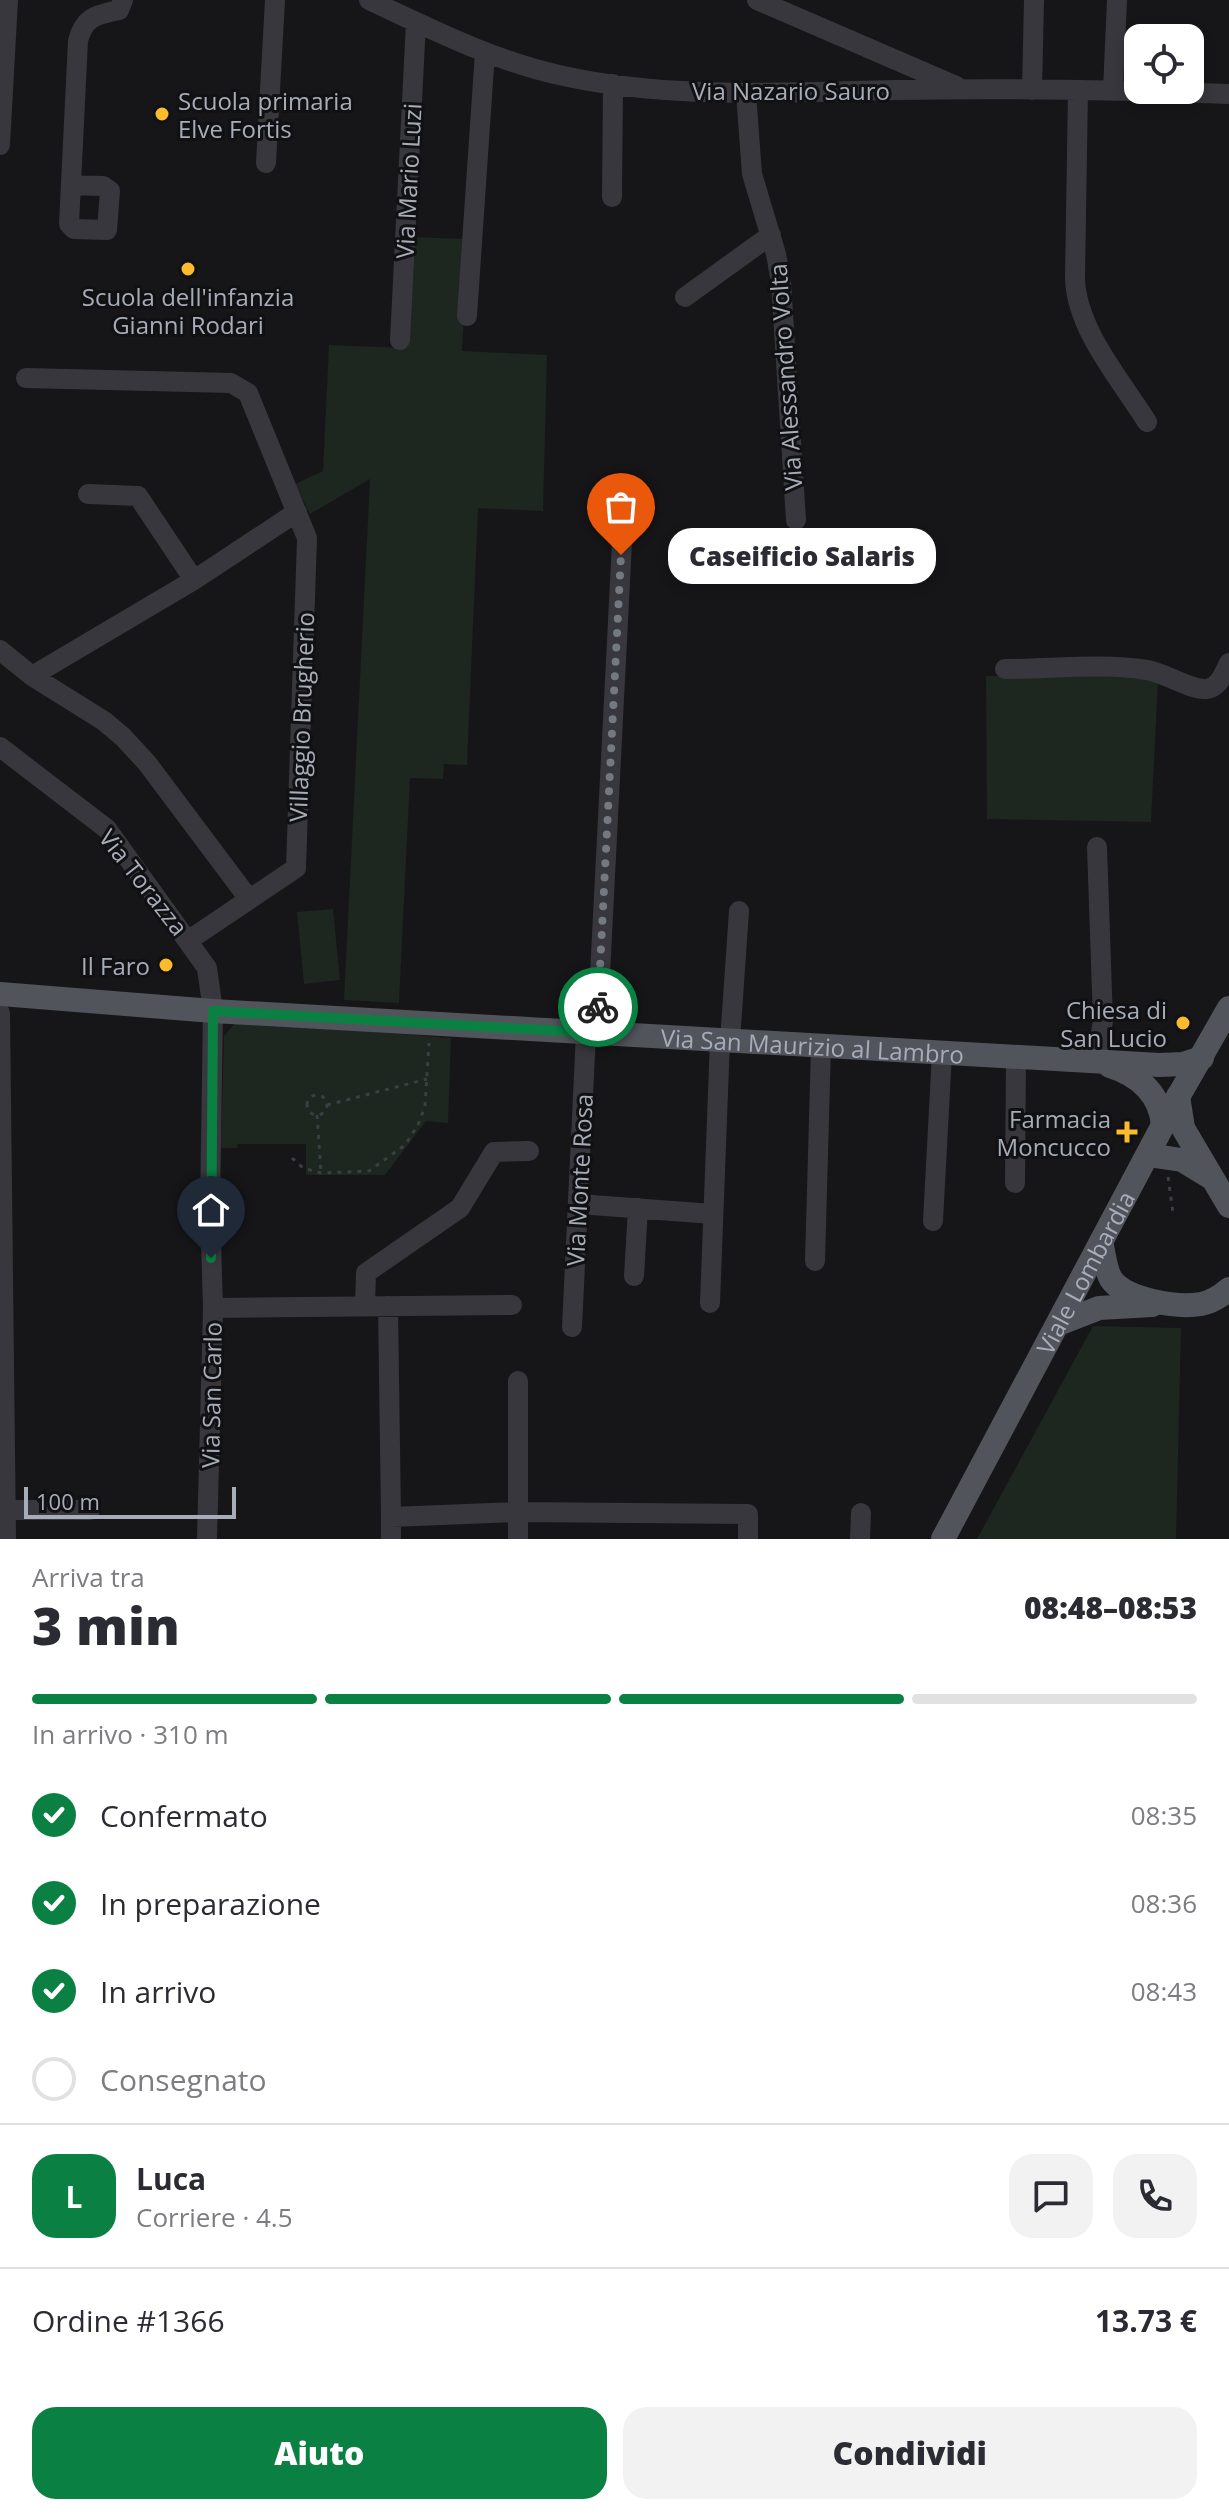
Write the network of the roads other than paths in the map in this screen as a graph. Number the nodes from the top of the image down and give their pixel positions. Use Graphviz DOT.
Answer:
graph roads {
  1 [pos="8,0"];
  2 [pos="123,0"];
  3 [pos="275,0"];
  4 [pos="369,0"];
  5 [pos="757,0"];
  6 [pos="1034,0"];
  7 [pos="1117,0"];
  8 [pos="416,22"];
  9 [pos="485,52"];
  10 [pos="613,84"];
  11 [pos="964,89"];
  12 [pos="1032,90"];
  13 [pos="1078,90"];
  14 [pos="1113,90"];
  15 [pos="746,93"];
  16 [pos="1229,94"];
  17 [pos="0,145"];
  18 [pos="266,163"];
  19 [pos="71,185"];
  20 [pos="612,197"];
  21 [pos="771,235"];
  22 [pos="685,297"];
  23 [pos="467,316"];
  24 [pos="400,340"];
  25 [pos="26,378"];
  26 [pos="1147,422"];
  27 [pos="88,494"];
  28 [pos="297,512"];
  29 [pos="796,520"];
  30 [pos="623,523"];
  31 [pos="194,580"];
  32 [pos="0,650"];
  33 [pos="1229,663"];
  34 [pos="1005,669"];
  35 [pos="32,676"];
  36 [pos="0,747"];
  37 [pos="1097,847"];
  38 [pos="249,899"];
  39 [pos="739,911"];
  40 [pos="189,940"];
  41 [pos="0,994"];
  42 [pos="1229,1008"];
  43 [pos="213,1011"];
  44 [pos="0,1013"];
  45 [pos="591,1033"];
  46 [pos="725,1040"];
  47 [pos="821,1046"];
  48 [pos="942,1053"];
  49 [pos="1016,1057"];
  50 [pos="1202,1058"];
  51 [pos="1096,1061"];
  52 [pos="1159,1065"];
  53 [pos="1150,1090"];
  54 [pos="1178,1097"];
  55 [pos="1163,1125"];
  56 [pos="529,1151"];
  57 [pos="1155,1155"];
  58 [pos="1215,1181"];
  59 [pos="1015,1183"];
  60 [pos="578,1204"];
  61 [pos="1229,1206"];
  62 [pos="638,1208"];
  63 [pos="713,1214"];
  64 [pos="933,1221"];
  65 [pos="1101,1242"];
  66 [pos="815,1261"];
  67 [pos="634,1276"];
  68 [pos="1229,1289"];
  69 [pos="710,1303"];
  70 [pos="1165,1304"];
  71 [pos="1200,1304"];
  72 [pos="512,1305"];
  73 [pos="1229,1305"];
  74 [pos="388,1306"];
  75 [pos="365,1307"];
  76 [pos="213,1308"];
  77 [pos="1058,1324"];
  78 [pos="572,1327"];
  79 [pos="518,1381"];
  80 [pos="3,1510"];
  81 [pos="90,1510"];
  82 [pos="518,1512"];
  83 [pos="861,1513"];
  84 [pos="391,1517"];
  85 [pos="6,1539"];
  86 [pos="207,1539"];
  87 [pos="391,1539"];
  88 [pos="518,1539"];
  89 [pos="748,1539"];
  90 [pos="860,1539"];
  91 [pos="943,1539"];
  1 -- 17 [label="street"];
  2 -- 19 [label="street"];
  3 -- 18 [label="street"];
  4 -- 8 [label="street, Via Nazario Sauro"];
  5 -- 11 [label="street"];
  6 -- 12 [label="street"];
  7 -- 14 [label="street"];
  8 -- 9 [label="street, Via Nazario Sauro"];
  8 -- 24 [label="street, Via Mario Luzi"];
  9 -- 10 [label="street, Via Nazario Sauro"];
  9 -- 23 [label="street"];
  10 -- 15 [label="street, Via Nazario Sauro"];
  10 -- 20 [label="street"];
  11 -- 12 [label="street, Via Nazario Sauro"];
  11 -- 15 [label="street, Via Nazario Sauro"];
  12 -- 13 [label="street, Via Nazario Sauro"];
  13 -- 14 [label="street, Via Nazario Sauro"];
  13 -- 26 [label="street"];
  14 -- 16 [label="street, Via Nazario Sauro"];
  15 -- 21 [label="street, Via Alessandro Volta"];
  21 -- 22 [label="street, Via Alessandro Volta"];
  21 -- 29 [label="street, Via Alessandro Volta"];
  25 -- 28 [label="street, Villaggio Brugherio"];
  27 -- 31 [label="street"];
  28 -- 31 [label="street"];
  28 -- 38 [label="street, Villaggio Brugherio"];
  30 -- 45 [label="street, Via Monte Rosa"];
  31 -- 35 [label="street"];
  32 -- 35 [label="street"];
  33 -- 34 [label="street"];
  35 -- 38 [label="street"];
  36 -- 40 [label="street, Via Torazza"];
  37 -- 51 [label="street"];
  38 -- 40 [label="street, Villaggio Brugherio"];
  39 -- 46 [label="street"];
  40 -- 43 [label="street, Via Torazza"];
  41 -- 43 [label="main road, Via San Maurizio al Lambro"];
  42 -- 50 [label="main road, Viale Lombardia"];
  43 -- 45 [label="main road, Via San Maurizio al Lambro"];
  43 -- 76 [label="street, Via San Carlo"];
  44 -- 80 [label="street"];
  45 -- 46 [label="main road, Via San Maurizio al Lambro"];
  45 -- 60 [label="street, Via Monte Rosa"];
  46 -- 47 [label="main road, Via San Maurizio al Lambro"];
  46 -- 63 [label="street"];
  47 -- 48 [label="main road, Via San Maurizio al Lambro"];
  47 -- 66 [label="street"];
  48 -- 49 [label="main road, Via San Maurizio al Lambro"];
  48 -- 64 [label="street"];
  49 -- 51 [label="main road, Via San Maurizio al Lambro"];
  49 -- 59 [label="street"];
  50 -- 52 [label="main road, Via San Maurizio al Lambro"];
  50 -- 54 [label="main road, Viale Lombardia"];
  51 -- 52 [label="main road, Via San Maurizio al Lambro"];
  51 -- 53 [label="main road, Via San Maurizio al Lambro"];
  52 -- 54 [label="main road"];
  53 -- 54 [label="main road, Via San Maurizio al Lambro"];
  53 -- 55 [label="main road"];
  54 -- 55 [label="main road, Viale Lombardia"];
  54 -- 58 [label="main road"];
  55 -- 57 [label="main road, Viale Lombardia"];
  56 -- 75 [label="street"];
  57 -- 58 [label="main road"];
  57 -- 65 [label="main road, Viale Lombardia"];
  58 -- 61 [label="main road"];
  60 -- 62 [label="street"];
  60 -- 78 [label="street, Via Monte Rosa"];
  62 -- 63 [label="street"];
  62 -- 67 [label="street"];
  63 -- 69 [label="street"];
  65 -- 70 [label="main road"];
  65 -- 77 [label="main road, Viale Lombardia"];
  68 -- 71 [label="main road"];
  70 -- 71 [label="main road"];
  70 -- 77 [label="main road"];
  71 -- 73 [label="main road"];
  72 -- 74 [label="street"];
  74 -- 75 [label="street"];
  74 -- 84 [label="street"];
  75 -- 76 [label="street"];
  76 -- 86 [label="street, Via San Carlo"];
  77 -- 91 [label="main road, Viale Lombardia"];
  79 -- 82 [label="street"];
  80 -- 81 [label="street"];
  80 -- 85 [label="street"];
  82 -- 84 [label="street"];
  82 -- 88 [label="street"];
  82 -- 89 [label="street"];
  83 -- 90 [label="street"];
  84 -- 87 [label="street"];
}
